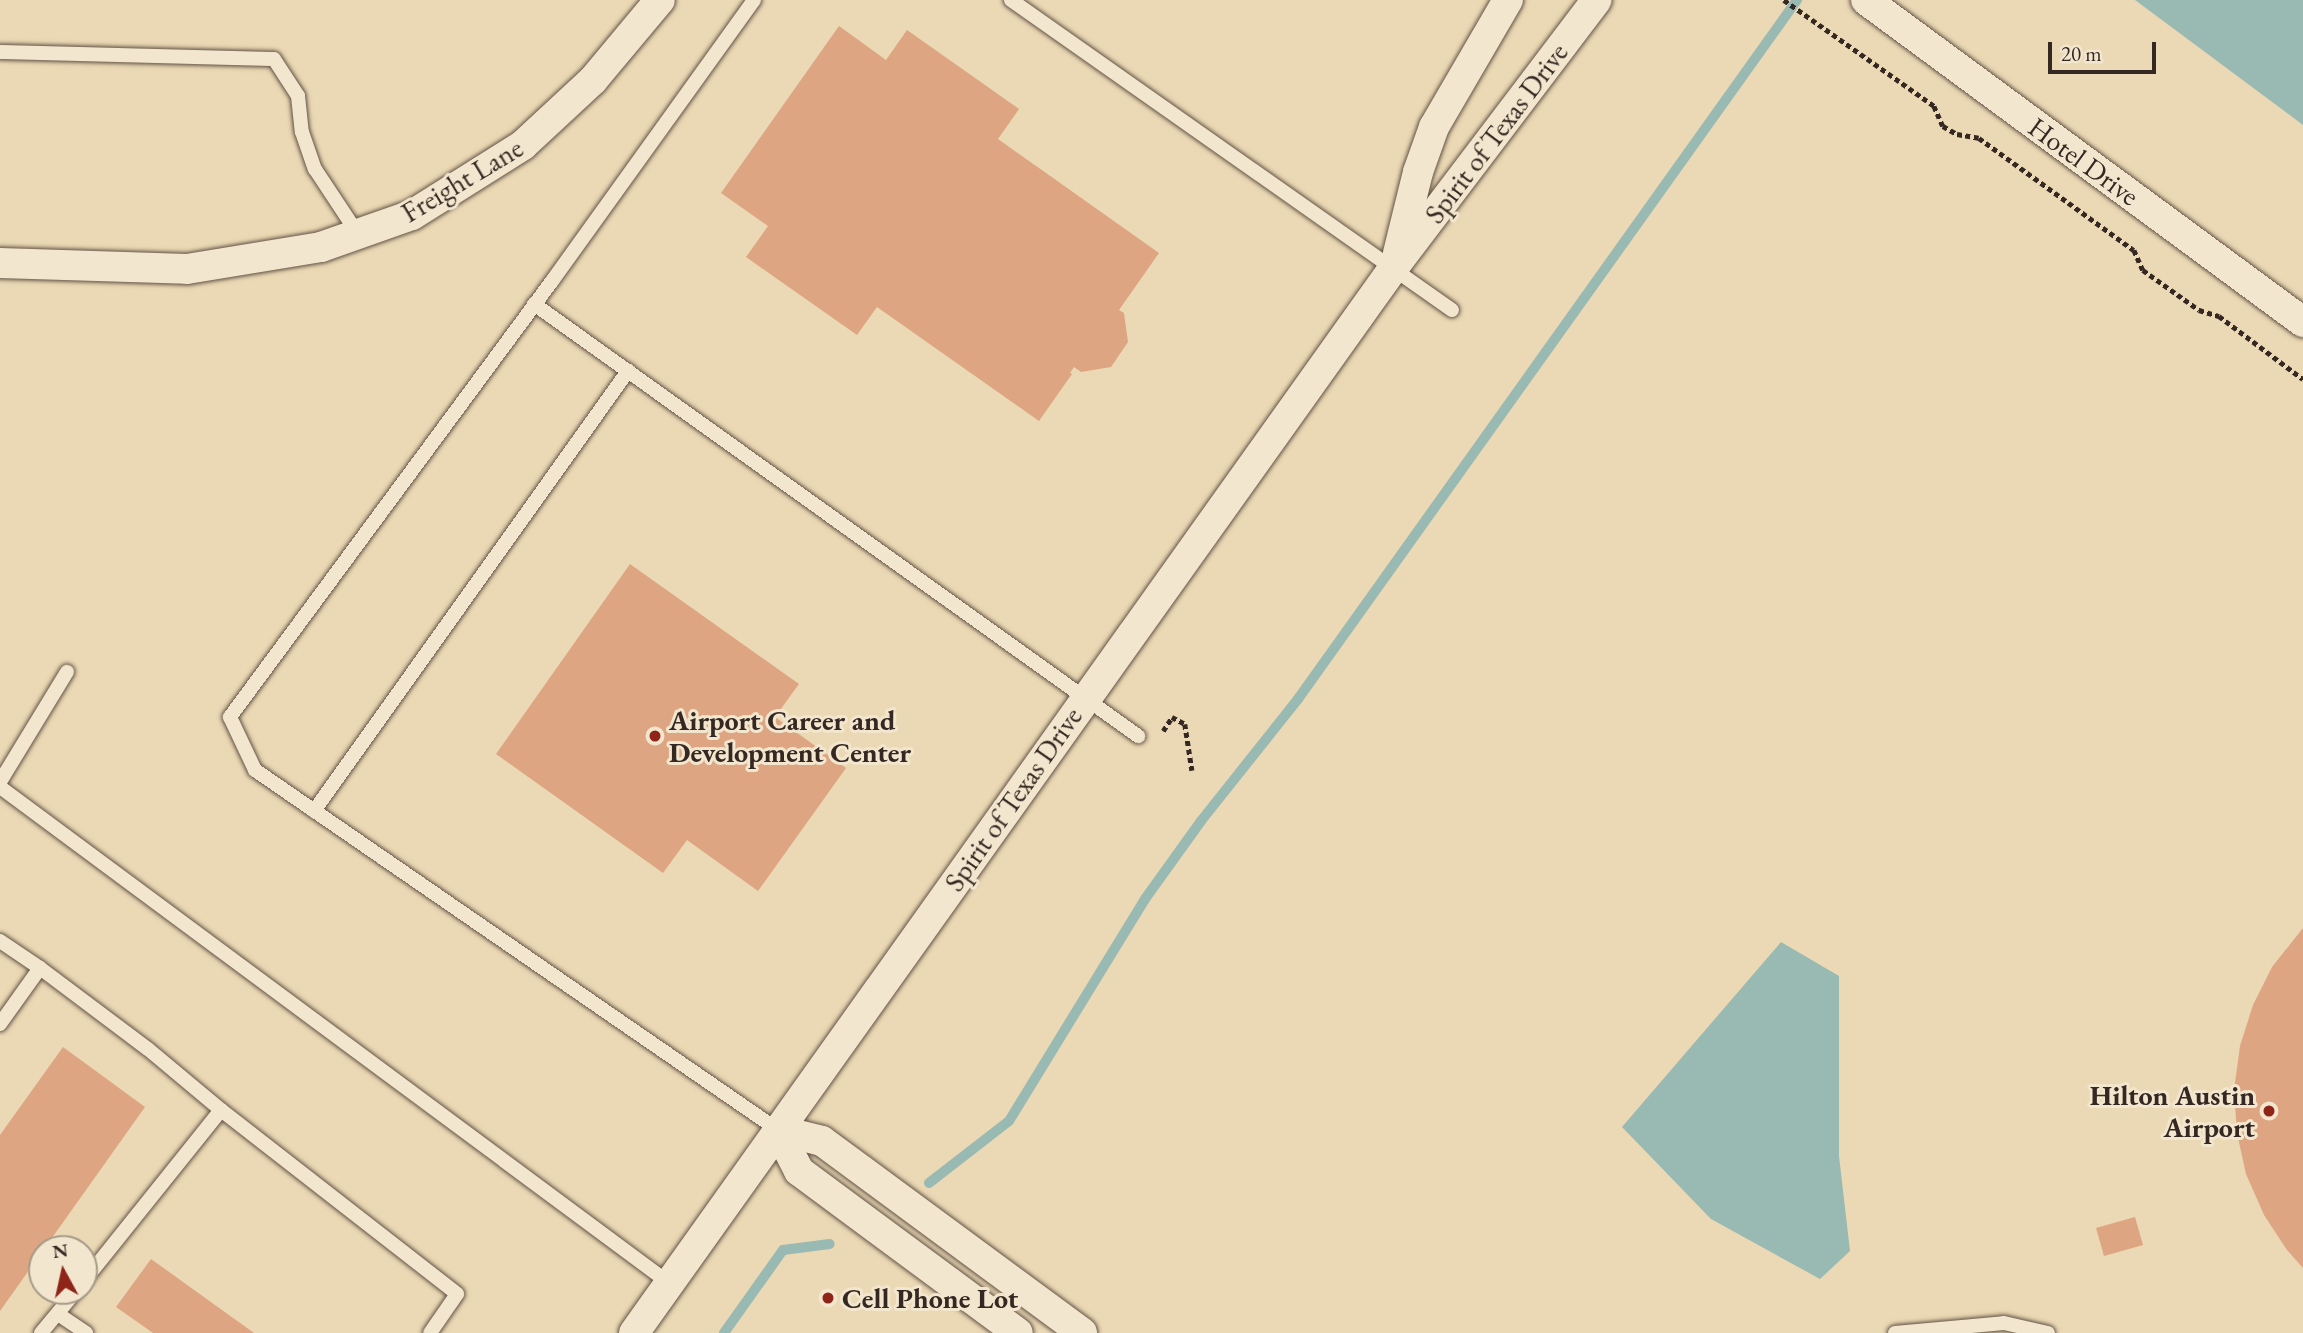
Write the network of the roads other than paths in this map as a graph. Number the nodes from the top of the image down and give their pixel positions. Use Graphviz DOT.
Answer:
graph roads {
  1 [pos="660,0"];
  2 [pos="754,0"];
  3 [pos="1011,0"];
  4 [pos="1508,0"];
  5 [pos="1597,0"];
  6 [pos="1866,0"];
  7 [pos="0,52"];
  8 [pos="358,234"];
  9 [pos="0,263"];
  10 [pos="1394,267"];
  11 [pos="534,304"];
  12 [pos="1452,310"];
  13 [pos="2303,322"];
  14 [pos="628,372"];
  15 [pos="67,672"];
  16 [pos="1084,699"];
  17 [pos="1138,736"];
  18 [pos="0,782"];
  19 [pos="0,787"];
  20 [pos="314,811"];
  21 [pos="0,941"];
  22 [pos="40,968"];
  23 [pos="0,1024"];
  24 [pos="221,1110"];
  25 [pos="778,1130"];
  26 [pos="98,1264"];
  27 [pos="669,1283"];
  28 [pos="65,1305"];
  29 [pos="58,1314"];
  30 [pos="1973,1329"];
  31 [pos="41,1333"];
  32 [pos="86,1333"];
  33 [pos="430,1333"];
  34 [pos="634,1333"];
  35 [pos="1018,1333"];
  36 [pos="1082,1333"];
  37 [pos="1895,1333"];
  38 [pos="2048,1333"];
  1 -- 8 [label="street, Freight Lane"];
  2 -- 11 [label="lane"];
  3 -- 10 [label="lane"];
  4 -- 10 [label="street, Spirit of Texas Drive"];
  5 -- 10 [label="street, Spirit of Texas Drive"];
  6 -- 13 [label="street, Hotel Drive"];
  7 -- 8 [label="lane"];
  8 -- 9 [label="street, Freight Lane"];
  10 -- 12 [label="lane"];
  10 -- 16 [label="street, Spirit of Texas Drive"];
  11 -- 14 [label="lane"];
  11 -- 20 [label="lane"];
  14 -- 16 [label="lane"];
  14 -- 20 [label="lane"];
  15 -- 18 [label="lane"];
  16 -- 17 [label="lane"];
  16 -- 25 [label="street, Spirit of Texas Drive"];
  19 -- 27 [label="lane"];
  20 -- 25 [label="lane"];
  21 -- 22 [label="lane"];
  22 -- 23 [label="lane"];
  22 -- 24 [label="lane"];
  24 -- 26 [label="lane"];
  24 -- 33 [label="lane"];
  25 -- 27 [label="street, Spirit of Texas Drive"];
  25 -- 35 [label="street"];
  25 -- 36 [label="street"];
  27 -- 34 [label="street, Spirit of Texas Drive"];
  28 -- 29 [label="lane"];
  29 -- 31 [label="lane"];
  29 -- 32 [label="lane"];
  30 -- 37 [label="lane"];
  30 -- 38 [label="lane"];
}
